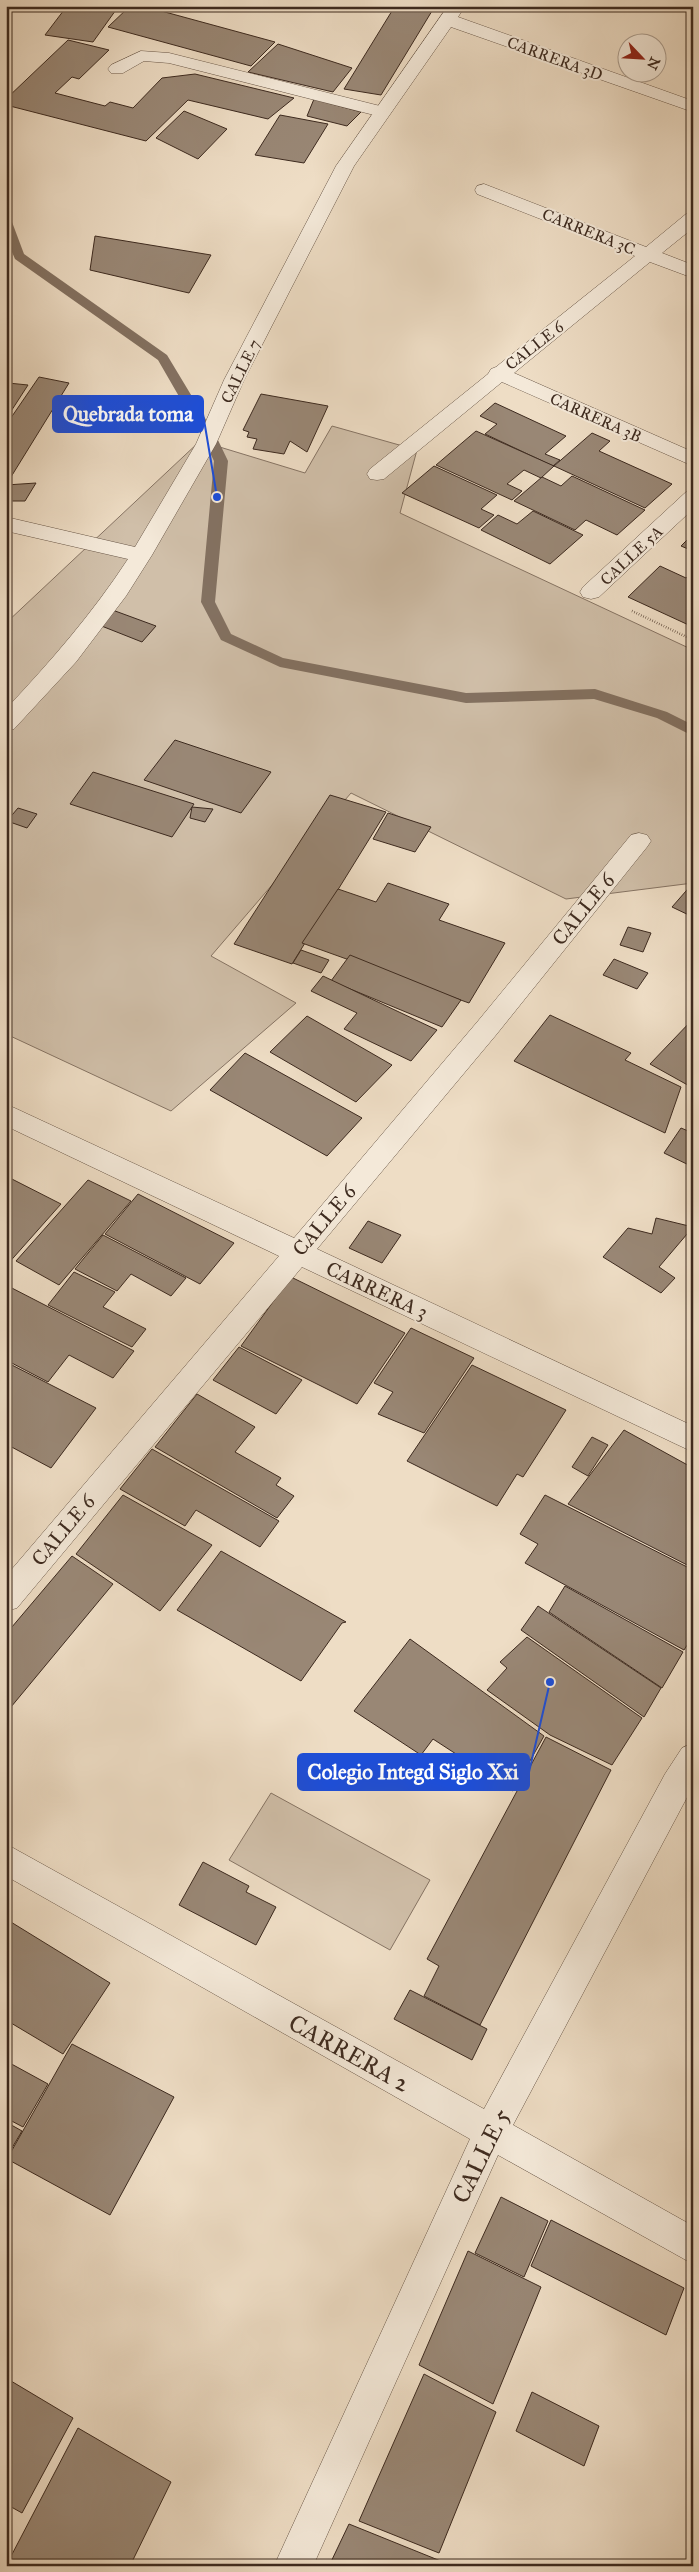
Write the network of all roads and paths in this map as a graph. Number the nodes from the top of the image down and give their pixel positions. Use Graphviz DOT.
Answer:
graph roads {
  1 [pos="452,12"];
  2 [pos="117,69"];
  3 [pos="693,107"];
  4 [pos="382,112"];
  5 [pos="484,190"];
  6 [pos="693,218"];
  7 [pos="648,255"];
  8 [pos="693,272"];
  9 [pos="498,374"];
  10 [pos="693,460"];
  11 [pos="377,474"];
  12 [pos="693,497"];
  13 [pos="6,524"];
  14 [pos="141,555"];
  15 [pos="591,592"];
  16 [pos="693,640"];
  17 [pos="6,724"];
  18 [pos="639,841"];
  19 [pos="6,1114"];
  20 [pos="297,1252"];
  21 [pos="693,1440"];
  22 [pos="6,1598"];
  23 [pos="693,1758"];
  24 [pos="6,1859"];
  25 [pos="490,2133"];
  26 [pos="693,2246"];
  27 [pos="293,2566"];
  1 -- 3 [label="street, CARRERA 3D"];
  1 -- 4 [label="street, CALLE 7"];
  2 -- 4 [label="street"];
  4 -- 14 [label="street, CALLE 7"];
  5 -- 7 [label="street, CARRERA 3C"];
  6 -- 7 [label="street, CALLE 6"];
  7 -- 8 [label="street, CARRERA 3C"];
  7 -- 9 [label="street, CALLE 6"];
  9 -- 10 [label="street, CARRERA 3B"];
  9 -- 11 [label="street, CALLE 6"];
  12 -- 15 [label="street, CALLE 5A"];
  13 -- 14 [label="street"];
  14 -- 17 [label="street, CALLE 7"];
  15 -- 16 [label="path"];
  18 -- 20 [label="street, CALLE 6"];
  19 -- 20 [label="street, CARRERA 3"];
  20 -- 21 [label="street, CARRERA 3"];
  20 -- 22 [label="street, CALLE 6"];
  23 -- 25 [label="street, CALLE 5"];
  24 -- 25 [label="street, CARRERA 2"];
  25 -- 26 [label="street, CARRERA 2"];
  25 -- 27 [label="street, CALLE 5"];
}
